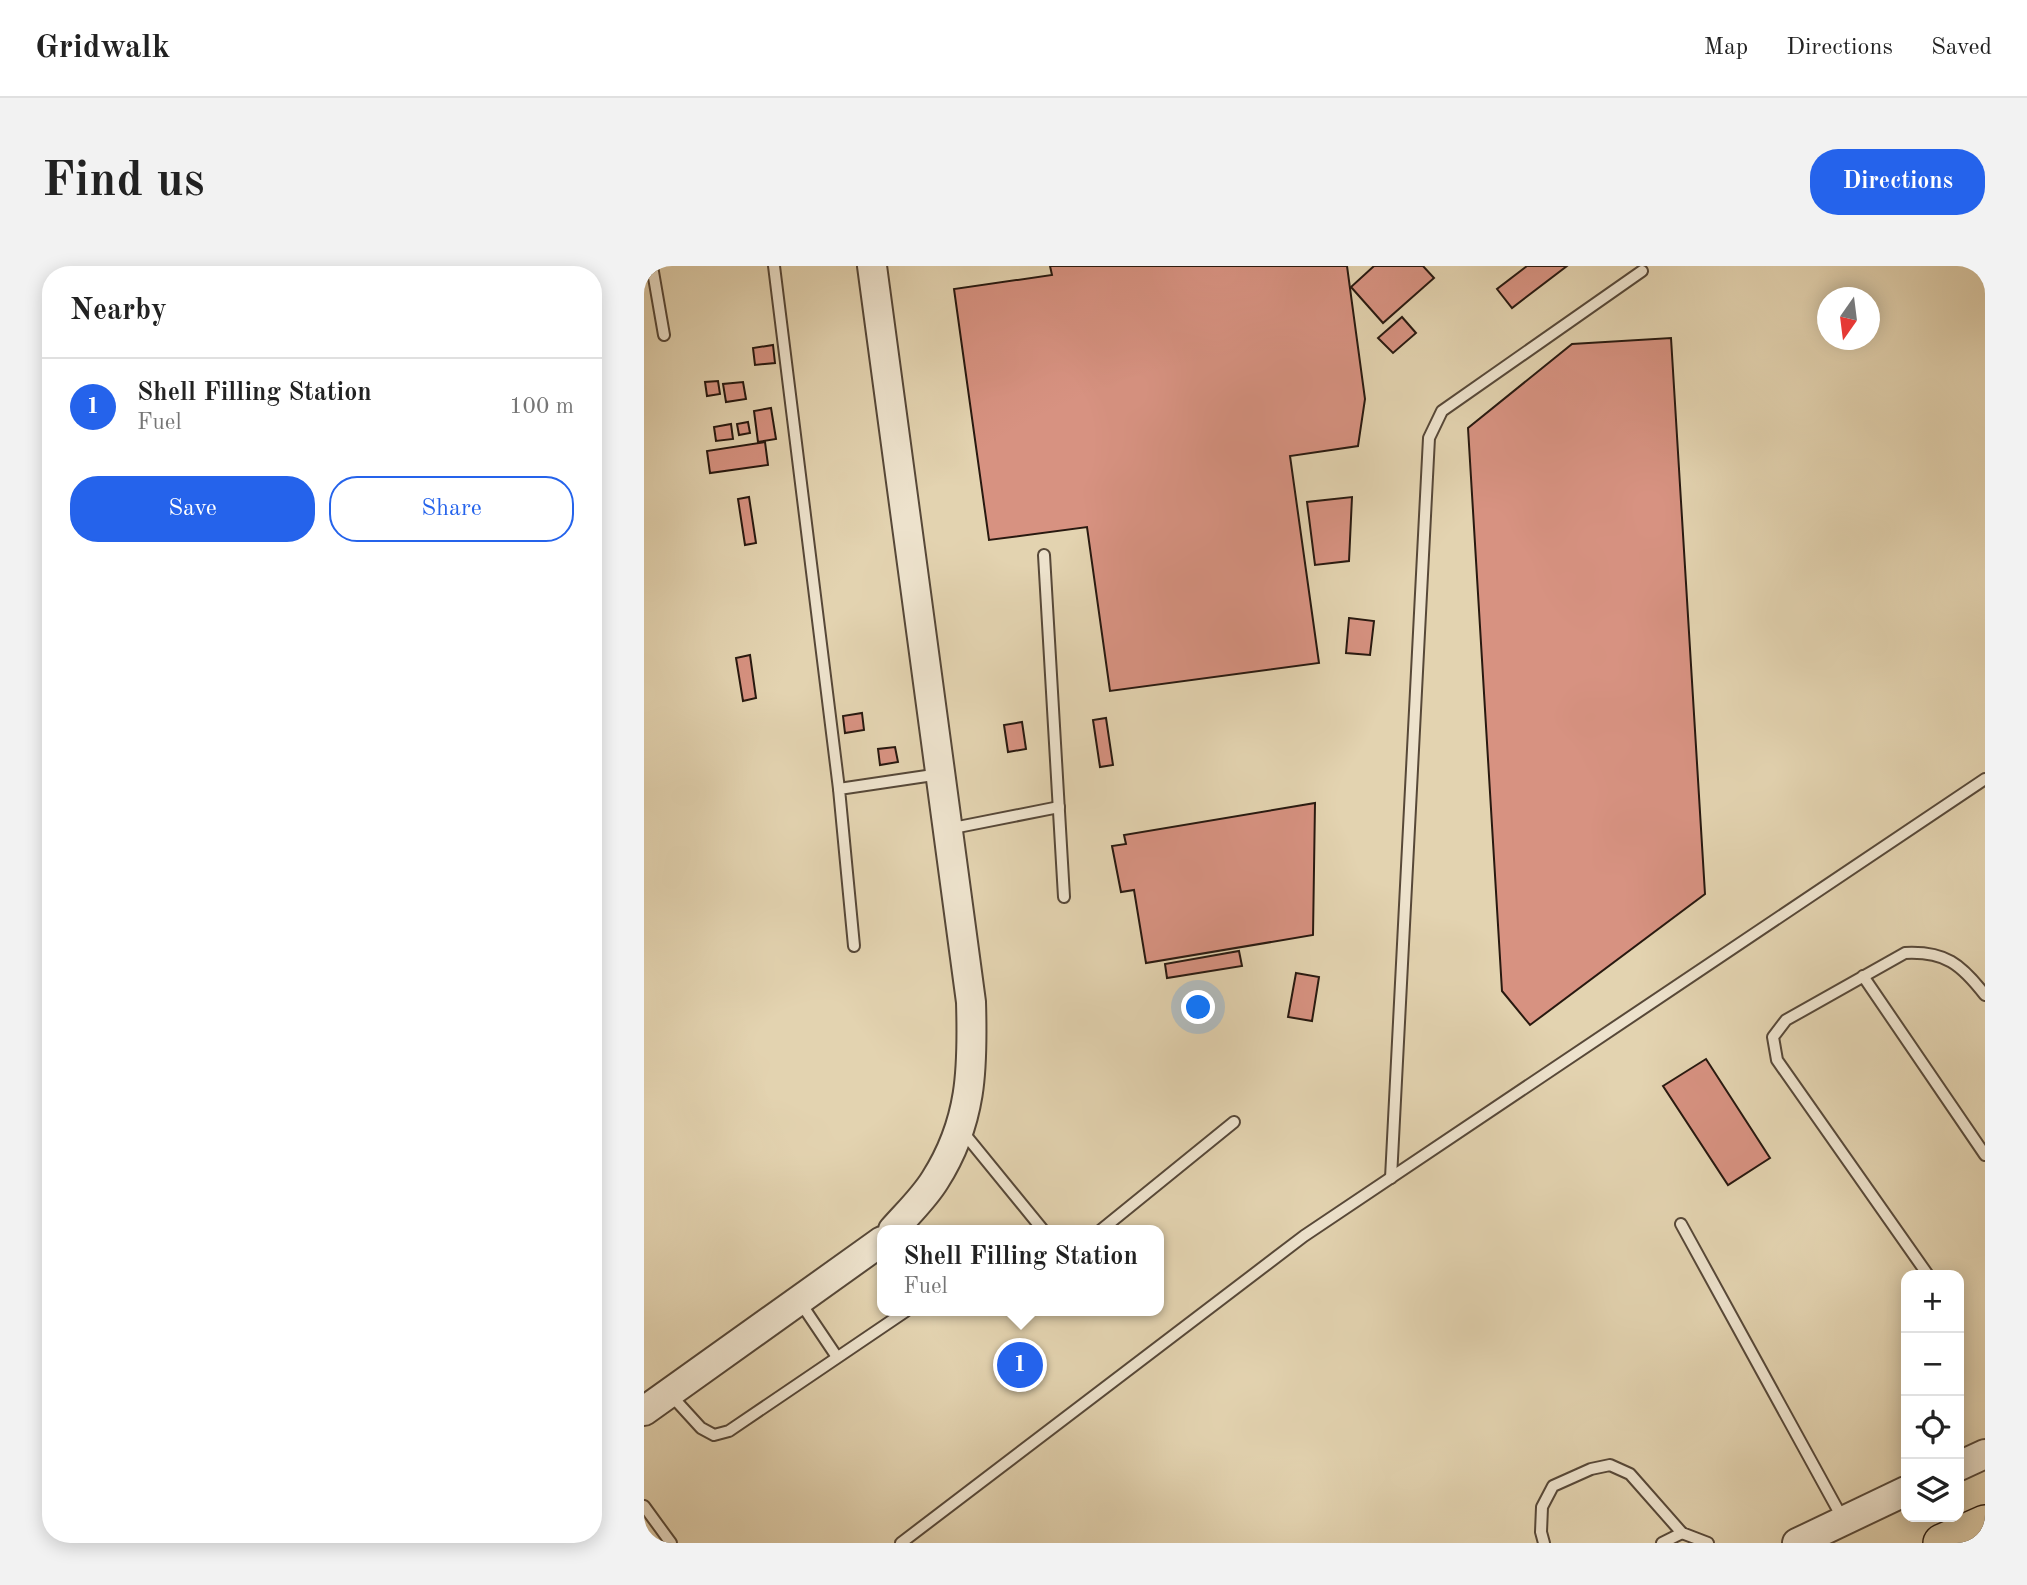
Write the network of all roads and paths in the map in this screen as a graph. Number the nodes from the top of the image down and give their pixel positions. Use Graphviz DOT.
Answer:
graph roads {
  1 [pos="652,266"];
  2 [pos="774,266"];
  3 [pos="872,266"];
  4 [pos="1643,271"];
  5 [pos="664,335"];
  6 [pos="1044,555"];
  7 [pos="940,774"];
  8 [pos="1985,779"];
  9 [pos="839,789"];
  10 [pos="1059,807"];
  11 [pos="947,829"];
  12 [pos="1064,897"];
  13 [pos="854,946"];
  14 [pos="1863,976"];
  15 [pos="1985,995"];
  16 [pos="1234,1122"];
  17 [pos="961,1129"];
  18 [pos="1985,1155"];
  19 [pos="1391,1178"];
  20 [pos="1682,1224"];
  21 [pos="897,1225"];
  22 [pos="1034,1225"];
  23 [pos="1107,1225"];
  24 [pos="877,1245"];
  25 [pos="1924,1270"];
  26 [pos="800,1302"];
  27 [pos="898,1316"];
  28 [pos="837,1357"];
  29 [pos="669,1393"];
  30 [pos="644,1411"];
  31 [pos="1985,1454"];
  32 [pos="1964,1464"];
  33 [pos="1901,1493"];
  34 [pos="644,1506"];
  35 [pos="1844,1521"];
  36 [pos="1985,1524"];
  37 [pos="1682,1533"];
  38 [pos="671,1543"];
  39 [pos="901,1543"];
  40 [pos="1544,1543"];
  41 [pos="1662,1543"];
  42 [pos="1708,1543"];
  43 [pos="1797,1543"];
  44 [pos="1942,1543"];
  1 -- 5 [label="lane"];
  2 -- 9 [label="lane"];
  3 -- 7 [label="street"];
  4 -- 19 [label="lane"];
  6 -- 10 [label="lane"];
  7 -- 9 [label="lane"];
  7 -- 11 [label="street"];
  8 -- 19 [label="lane"];
  9 -- 13 [label="lane"];
  10 -- 11 [label="lane"];
  10 -- 12 [label="lane"];
  11 -- 17 [label="street"];
  14 -- 15 [label="lane"];
  14 -- 18 [label="lane"];
  14 -- 25 [label="lane"];
  16 -- 23 [label="lane"];
  17 -- 21 [label="street"];
  17 -- 22 [label="lane"];
  19 -- 39 [label="lane"];
  20 -- 35 [label="lane"];
  24 -- 26 [label="street"];
  26 -- 28 [label="lane"];
  26 -- 29 [label="street"];
  27 -- 28 [label="lane"];
  28 -- 29 [label="lane"];
  29 -- 30 [label="street"];
  31 -- 32 [label="street"];
  33 -- 35 [label="street"];
  34 -- 38 [label="lane"];
  35 -- 43 [label="street"];
  36 -- 44 [label="highway"];
  37 -- 40 [label="lane"];
  37 -- 41 [label="lane"];
  37 -- 42 [label="lane"];
}
